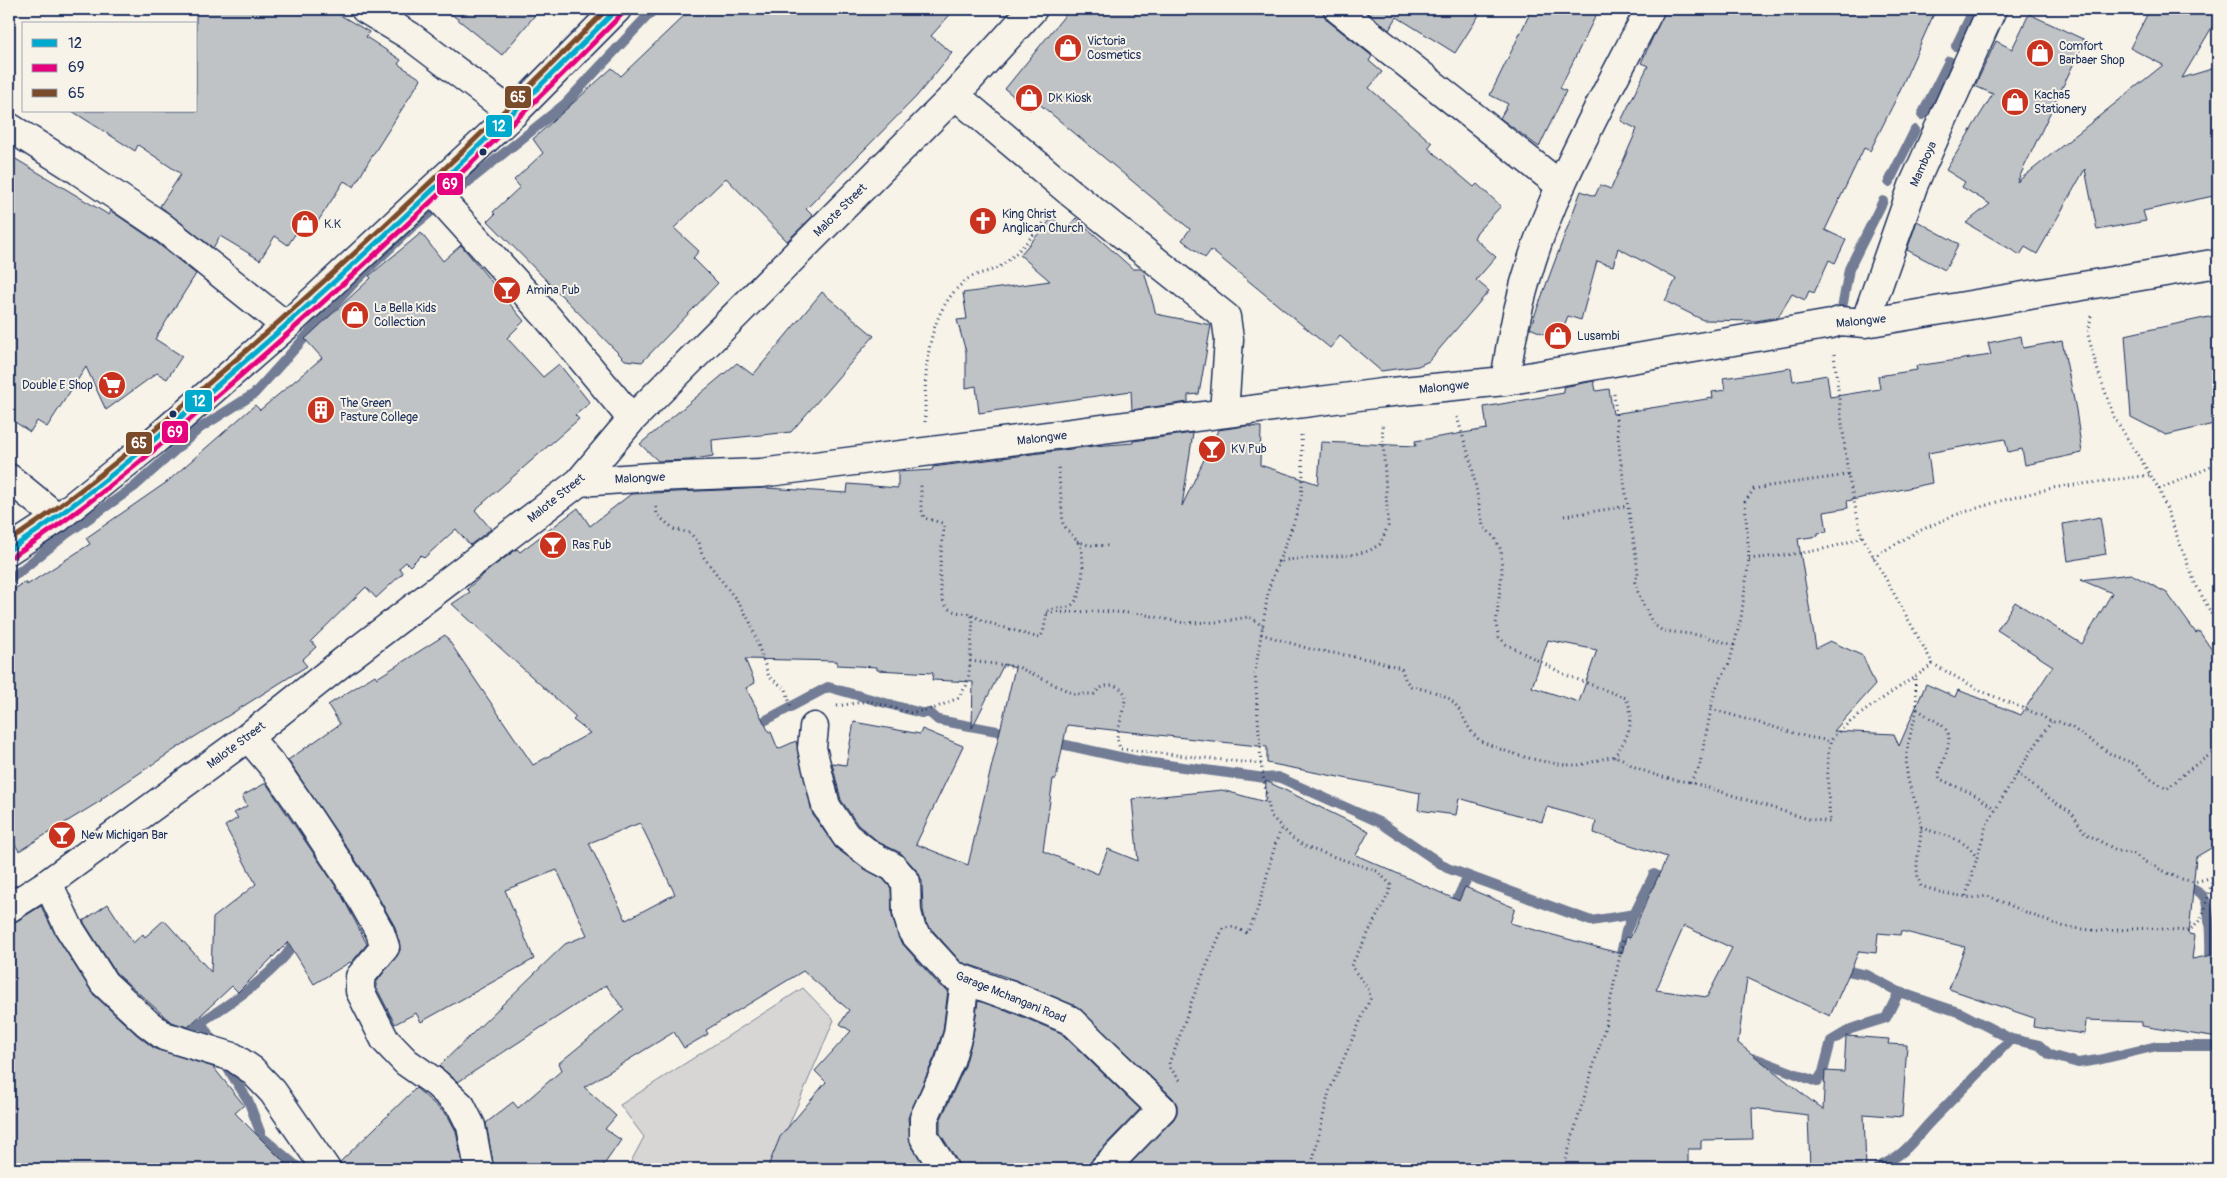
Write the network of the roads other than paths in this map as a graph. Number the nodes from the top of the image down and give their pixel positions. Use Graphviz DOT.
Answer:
graph roads {
  1 [pos="365,9"];
  2 [pos="618,9"];
  3 [pos="1034,9"];
  4 [pos="1338,9"];
  5 [pos="1650,9"];
  6 [pos="1992,9"];
  7 [pos="955,94"];
  8 [pos="513,114"];
  9 [pos="9,127"];
  10 [pos="1561,186"];
  11 [pos="433,191"];
  12 [pos="2218,263"];
  13 [pos="1865,322"];
  14 [pos="286,326"];
  15 [pos="1505,381"];
  16 [pos="1224,413"];
  17 [pos="632,419"];
  18 [pos="9,478"];
  19 [pos="579,482"];
  20 [pos="58,518"];
  21 [pos="9,550"];
  22 [pos="814,727"];
  23 [pos="248,737"];
  24 [pos="48,883"];
  25 [pos="9,908"];
  26 [pos="965,981"];
  27 [pos="326,1169"];
  28 [pos="480,1169"];
  29 [pos="944,1169"];
  30 [pos="1104,1169"];
  1 -- 8 [label="street"];
  2 -- 8 [label="street"];
  3 -- 7 [label="street, Malote Street"];
  4 -- 10 [label="street"];
  5 -- 10 [label="street"];
  6 -- 13 [label="street, Mamboya"];
  7 -- 16 [label="street"];
  7 -- 17 [label="street, Malote Street"];
  8 -- 11 [label="street"];
  9 -- 14 [label="street"];
  10 -- 15 [label="street"];
  11 -- 14 [label="street"];
  11 -- 17 [label="street"];
  12 -- 13 [label="street, Malongwe"];
  13 -- 15 [label="street, Malongwe"];
  14 -- 20 [label="street"];
  15 -- 16 [label="street, Malongwe"];
  16 -- 19 [label="street, Malongwe"];
  17 -- 19 [label="street, Malote Street"];
  18 -- 20 [label="street"];
  19 -- 23 [label="street, Malote Street"];
  20 -- 21 [label="street"];
  22 -- 26 [label="street, Garage Mchangani Road"];
  23 -- 24 [label="street, Malote Street"];
  23 -- 28 [label="street"];
  24 -- 25 [label="street, Malote Street"];
  24 -- 27 [label="street"];
  26 -- 29 [label="street"];
  26 -- 30 [label="street, Garage Mchangani Road"];
}
